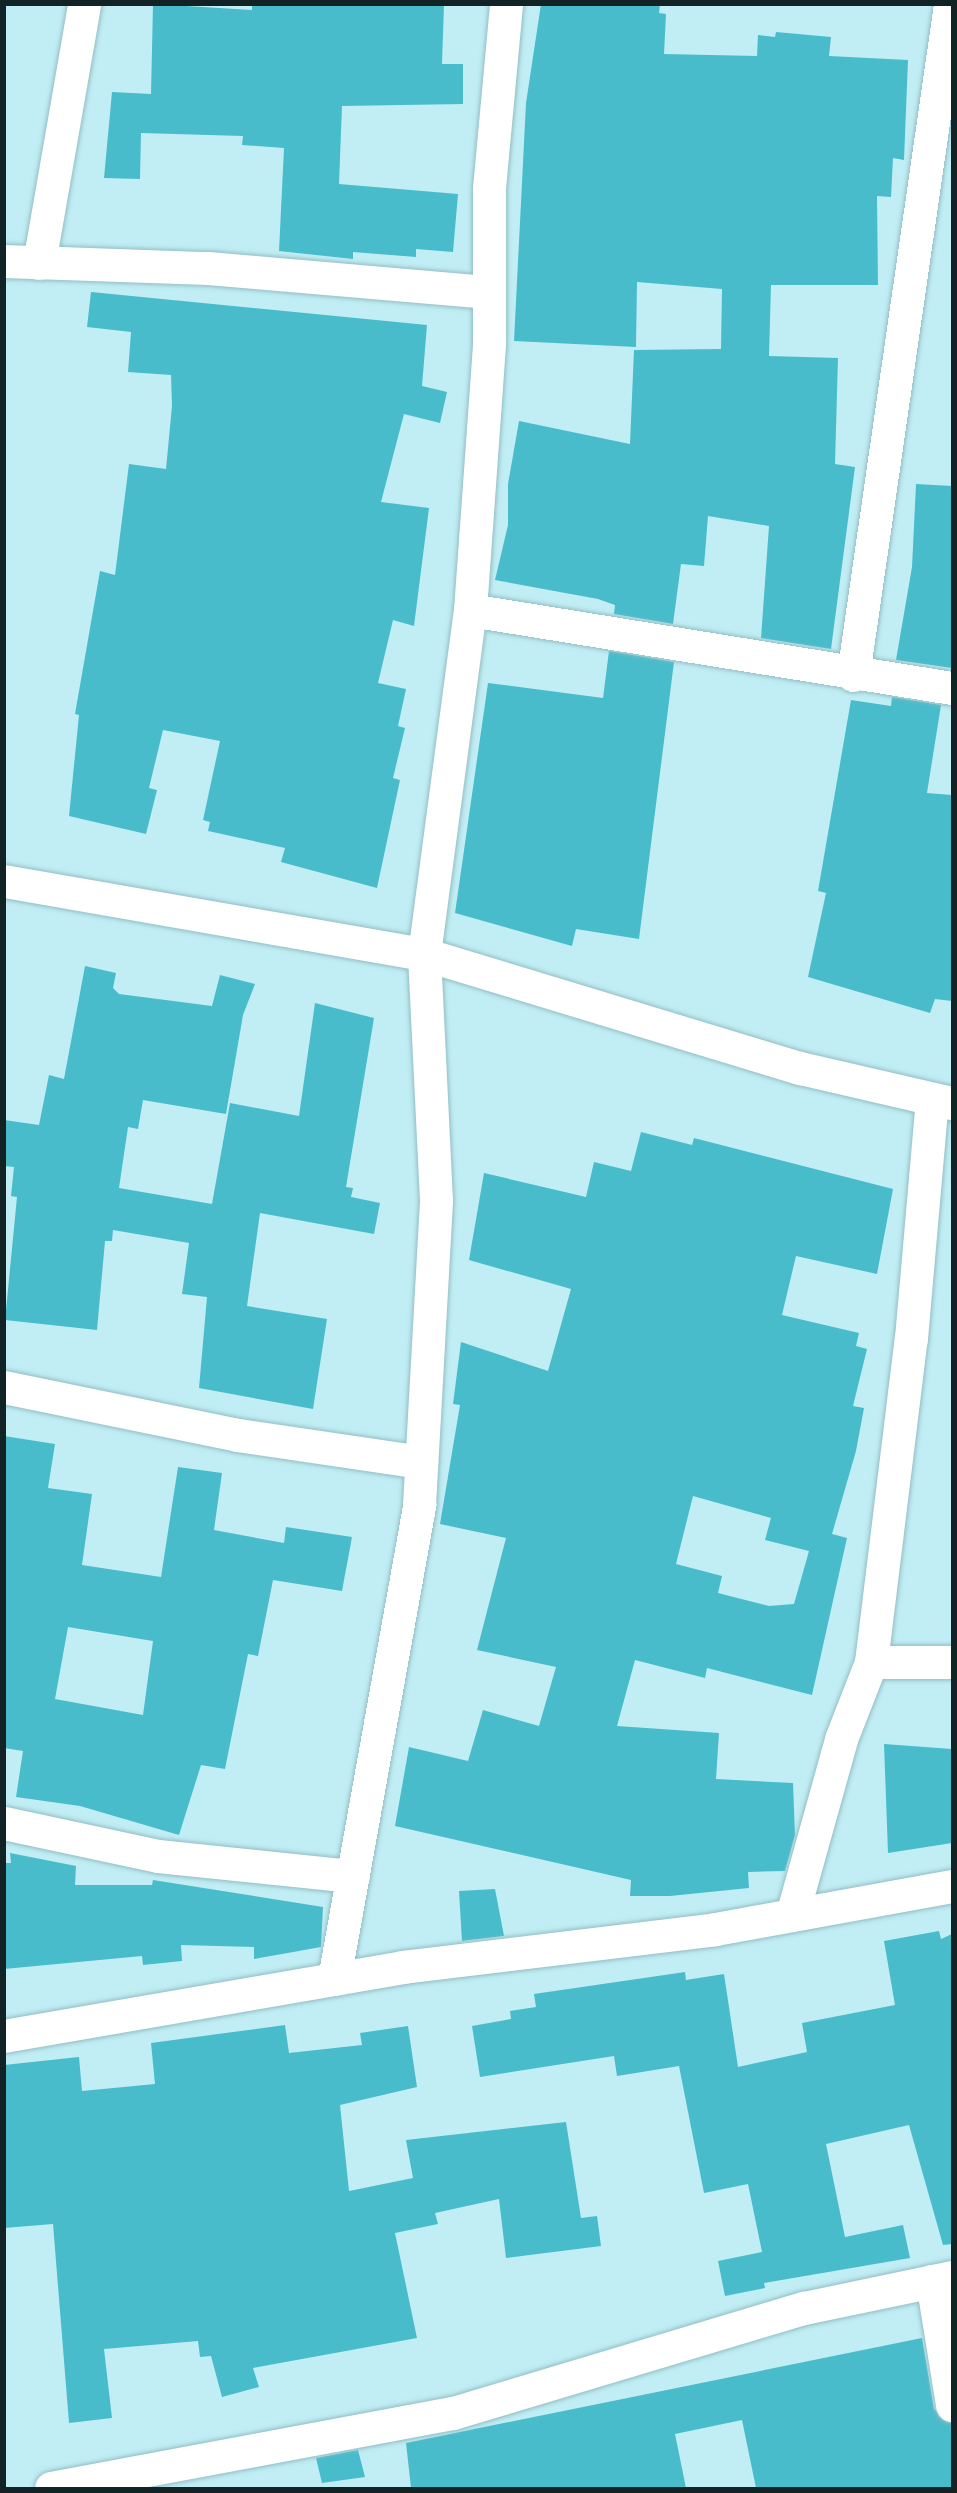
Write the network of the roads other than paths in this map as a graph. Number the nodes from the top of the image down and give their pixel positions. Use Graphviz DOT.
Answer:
graph roads {
  1 [pos="84,4"];
  2 [pos="506,4"];
  3 [pos="950,4"];
  4 [pos="4,261"];
  5 [pos="39,263"];
  6 [pos="489,292"];
  7 [pos="470,610"];
  8 [pos="854,675"];
  9 [pos="952,688"];
  10 [pos="4,881"];
  11 [pos="424,954"];
  12 [pos="942,1101"];
  13 [pos="4,1387"];
  14 [pos="421,1462"];
  15 [pos="871,1662"];
  16 [pos="952,1662"];
  17 [pos="4,1824"];
  18 [pos="353,1876"];
  19 [pos="952,1886"];
  20 [pos="792,1915"];
  21 [pos="334,1979"];
  22 [pos="4,2036"];
  23 [pos="942,2279"];
  24 [pos="952,2404"];
  25 [pos="51,2488"];
  1 -- 5 [label="street"];
  2 -- 6 [label="street"];
  3 -- 8 [label="street"];
  4 -- 5 [label="street"];
  5 -- 6 [label="street"];
  6 -- 7 [label="street"];
  7 -- 8 [label="street"];
  7 -- 11 [label="street"];
  8 -- 9 [label="street"];
  10 -- 11 [label="street"];
  11 -- 12 [label="street"];
  11 -- 14 [label="street"];
  12 -- 15 [label="street"];
  13 -- 14 [label="street"];
  14 -- 18 [label="street"];
  15 -- 16 [label="street"];
  15 -- 20 [label="street"];
  17 -- 18 [label="street"];
  18 -- 21 [label="street"];
  19 -- 20 [label="street"];
  20 -- 21 [label="street"];
  21 -- 22 [label="street"];
  23 -- 24 [label="street"];
  23 -- 25 [label="street"];
}
